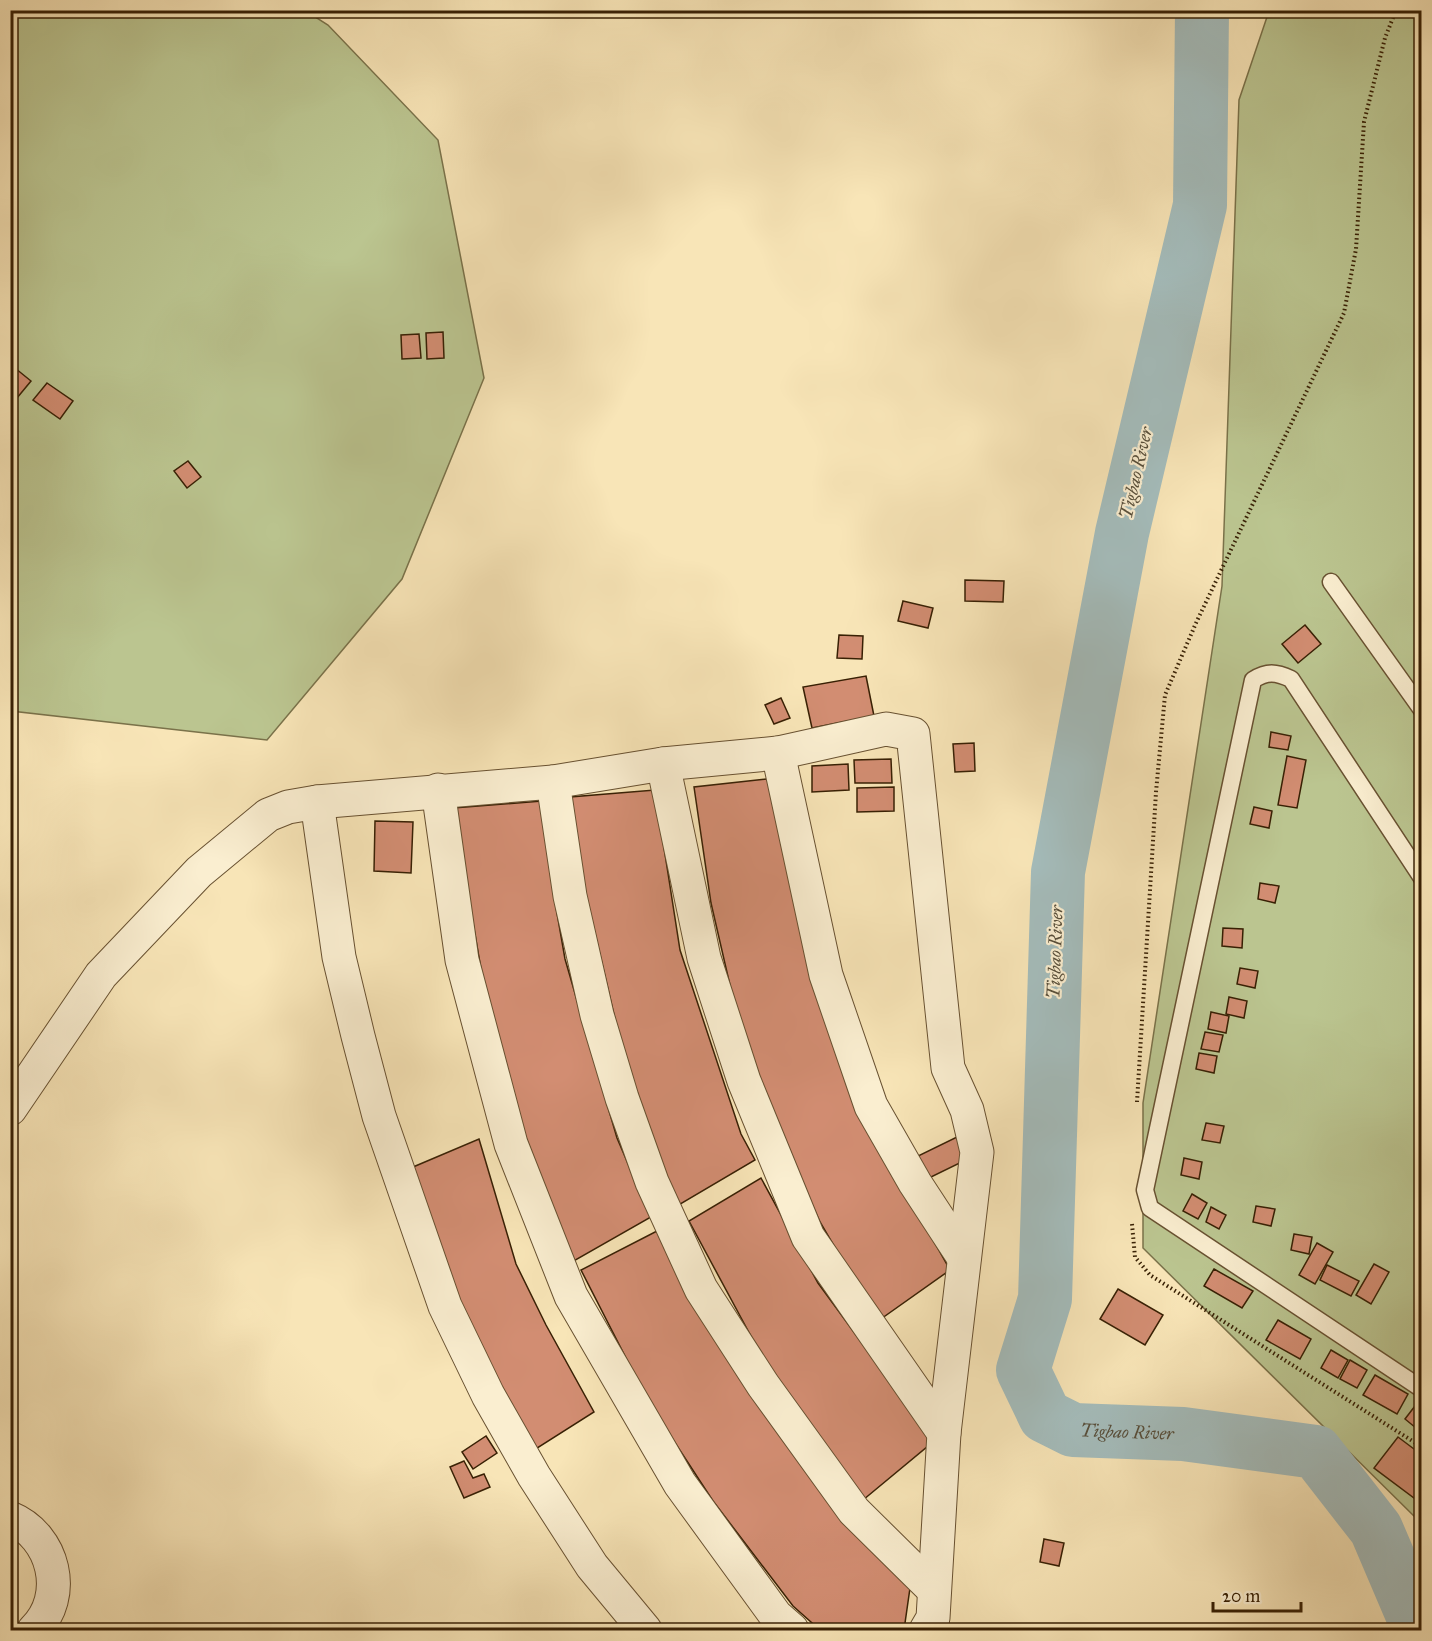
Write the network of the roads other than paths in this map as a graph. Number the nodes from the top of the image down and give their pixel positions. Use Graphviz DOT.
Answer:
graph roads {
  1 [pos="1331,582"];
  2 [pos="1422,710"];
  3 [pos="778,753"];
  4 [pos="663,764"];
  5 [pos="553,782"];
  6 [pos="438,790"];
  7 [pos="317,802"];
  8 [pos="1422,879"];
  9 [pos="10,1109"];
  10 [pos="964,1258"];
  11 [pos="1422,1389"];
  12 [pos="944,1433"];
  13 [pos="10,1518"];
  14 [pos="933,1589"];
  15 [pos="40,1630"];
  16 [pos="645,1630"];
  17 [pos="792,1630"];
  18 [pos="926,1630"];
  1 -- 2 [label="lane"];
  3 -- 4 [label="street"];
  3 -- 10 [label="street"];
  3 -- 10 [label="street"];
  4 -- 5 [label="street"];
  4 -- 12 [label="street"];
  5 -- 6 [label="street"];
  5 -- 14 [label="street"];
  6 -- 7 [label="street"];
  6 -- 17 [label="street"];
  7 -- 9 [label="street"];
  7 -- 16 [label="street"];
  8 -- 11 [label="lane"];
  10 -- 12 [label="street"];
  12 -- 14 [label="street"];
  13 -- 15 [label="street"];
  14 -- 18 [label="street"];
}
